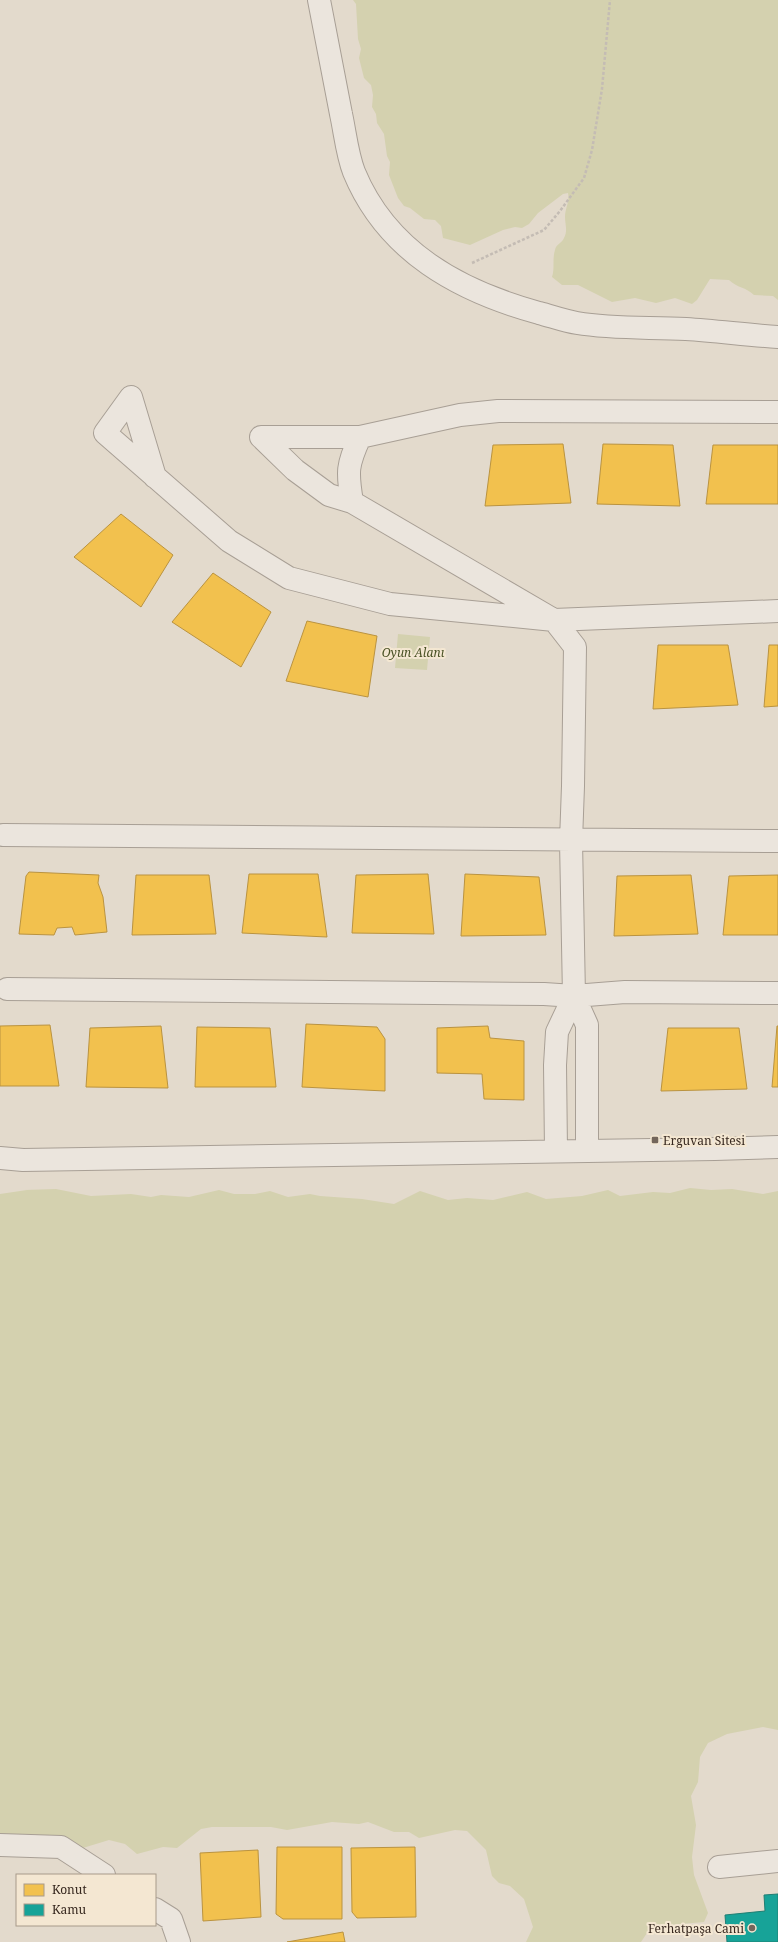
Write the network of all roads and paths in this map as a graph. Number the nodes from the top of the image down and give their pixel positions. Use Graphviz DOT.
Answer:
graph roads {
  1 [pos="319,0"];
  2 [pos="610,0"];
  3 [pos="447,278"];
  4 [pos="778,337"];
  5 [pos="778,412"];
  6 [pos="360,437"];
  7 [pos="155,477"];
  8 [pos="352,502"];
  9 [pos="778,611"];
  10 [pos="554,620"];
  11 [pos="3,835"];
  12 [pos="571,841"];
  13 [pos="778,841"];
  14 [pos="8,989"];
  15 [pos="778,993"];
  16 [pos="574,996"];
  17 [pos="778,1147"];
  18 [pos="556,1151"];
  19 [pos="587,1151"];
  20 [pos="0,1158"];
  21 [pos="0,1845"];
  22 [pos="778,1861"];
  23 [pos="719,1867"];
  24 [pos="102,1874"];
  25 [pos="156,1909"];
  26 [pos="179,1942"];
  1 -- 3 [label="street"];
  2 -- 3 [label="path"];
  3 -- 4 [label="street"];
  5 -- 6 [label="street"];
  6 -- 8 [label="street"];
  6 -- 8 [label="street"];
  7 -- 10 [label="street"];
  8 -- 10 [label="street"];
  9 -- 10 [label="street"];
  10 -- 12 [label="street"];
  11 -- 12 [label="street"];
  12 -- 13 [label="street"];
  12 -- 16 [label="street"];
  14 -- 16 [label="street"];
  15 -- 16 [label="street"];
  16 -- 18 [label="street"];
  16 -- 19 [label="street"];
  17 -- 19 [label="street"];
  18 -- 19 [label="street"];
  18 -- 20 [label="street"];
  21 -- 24 [label="street"];
  22 -- 23 [label="street"];
  25 -- 26 [label="street"];
}
